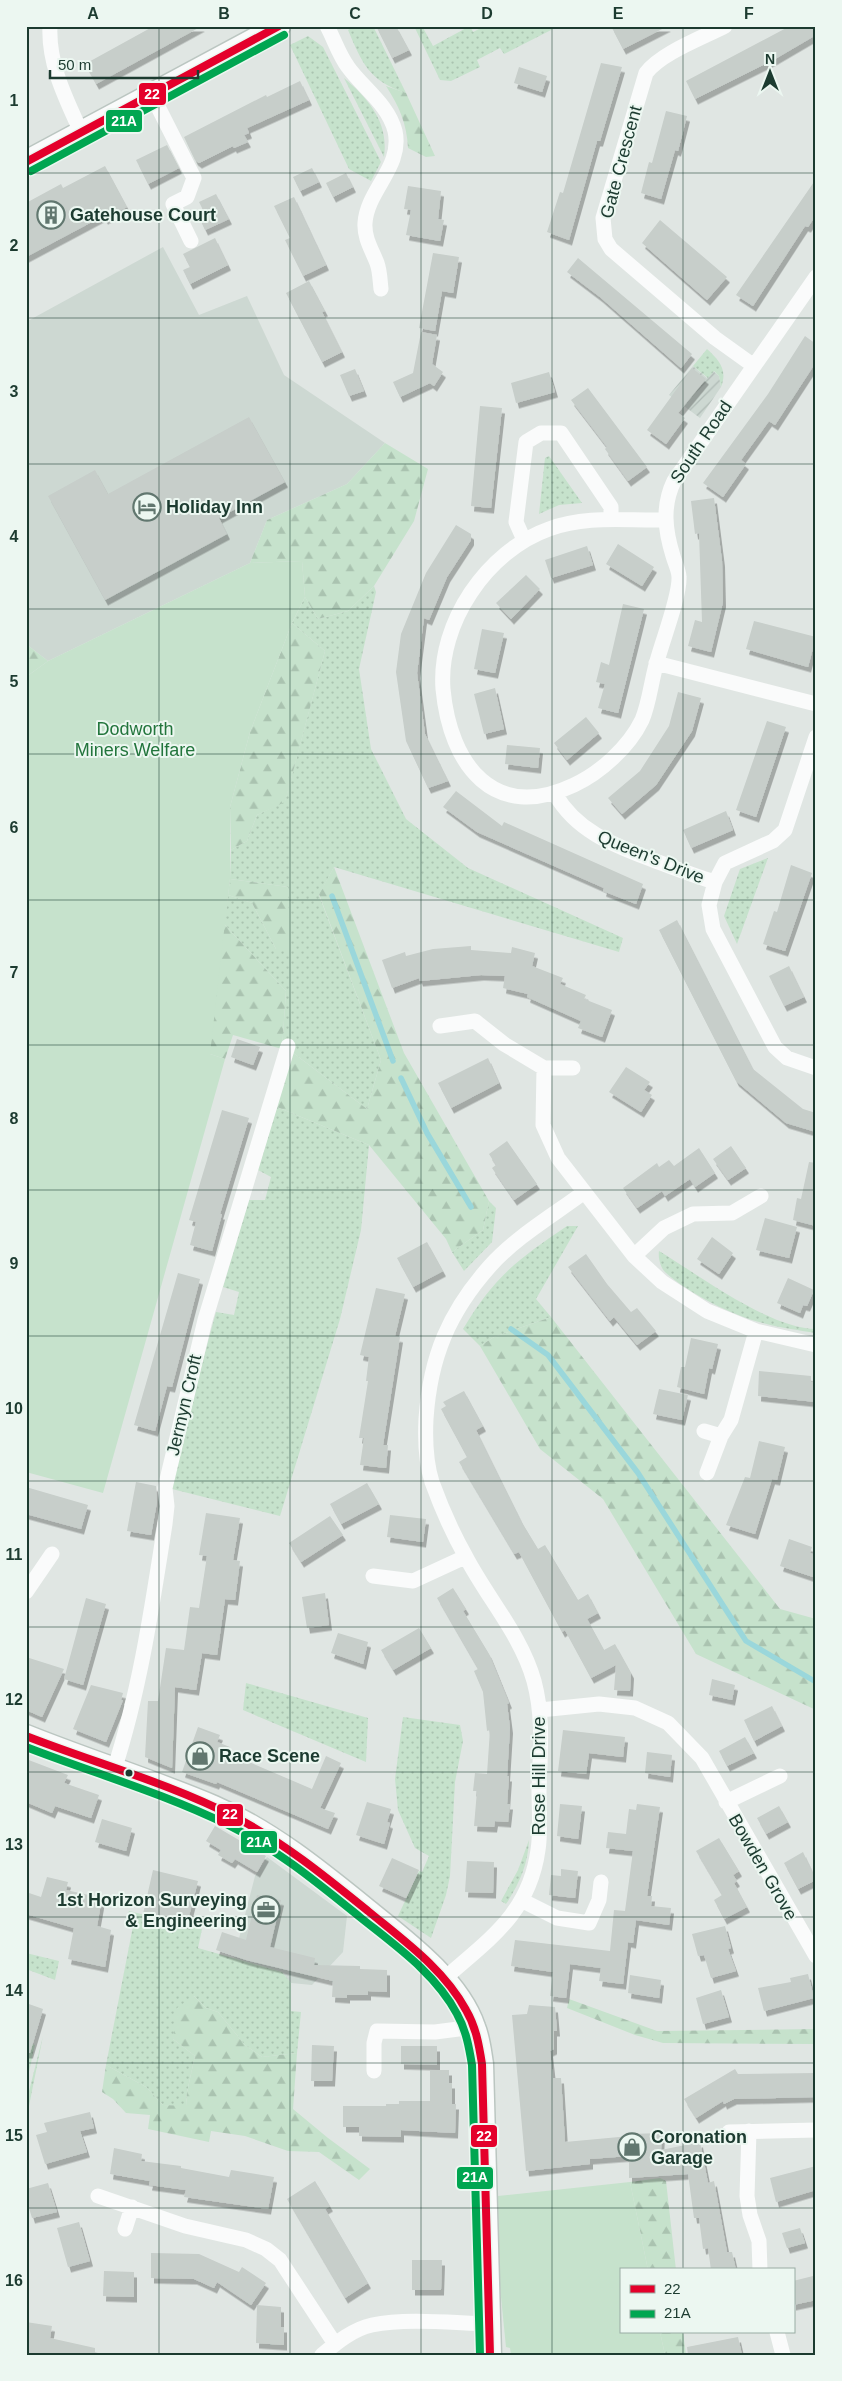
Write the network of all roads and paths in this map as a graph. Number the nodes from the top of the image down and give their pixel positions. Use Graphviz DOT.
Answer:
graph roads {
  1 [pos="50,26"];
  2 [pos="279,26"];
  3 [pos="327,26"];
  4 [pos="725,26"];
  5 [pos="152,94"];
  6 [pos="81,132"];
  7 [pos="26,162"];
  8 [pos="191,241"];
  9 [pos="816,277"];
  10 [pos="381,289"];
  11 [pos="754,366"];
  12 [pos="611,518"];
  13 [pos="665,520"];
  14 [pos="524,540"];
  15 [pos="656,662"];
  16 [pos="816,704"];
  17 [pos="816,737"];
  18 [pos="555,794"];
  19 [pos="715,882"];
  20 [pos="440,1026"];
  21 [pos="288,1046"];
  22 [pos="544,1068"];
  23 [pos="573,1068"];
  24 [pos="816,1068"];
  25 [pos="583,1193"];
  26 [pos="761,1196"];
  27 [pos="634,1256"];
  28 [pos="756,1331"];
  29 [pos="816,1345"];
  30 [pos="704,1431"];
  31 [pos="721,1436"];
  32 [pos="707,1473"];
  33 [pos="52,1554"];
  34 [pos="466,1557"];
  35 [pos="373,1576"];
  36 [pos="26,1592"];
  37 [pos="540,1710"];
  38 [pos="26,1736"];
  39 [pos="114,1770"];
  40 [pos="780,1776"];
  41 [pos="726,1802"];
  42 [pos="601,1882"];
  43 [pos="523,1901"];
  44 [pos="816,1956"];
  45 [pos="444,1979"];
  46 [pos="474,2027"];
  47 [pos="374,2072"];
  48 [pos="816,2130"];
  49 [pos="749,2131"];
  50 [pos="729,2132"];
  51 [pos="98,2196"];
  52 [pos="132,2207"];
  53 [pos="125,2229"];
  54 [pos="760,2268"];
  55 [pos="488,2324"];
  56 [pos="778,2334"];
  57 [pos="334,2344"];
  58 [pos="322,2355"];
  59 [pos="490,2355"];
  60 [pos="783,2355"];
  1 -- 6 [label="street"];
  2 -- 5 [label="main road"];
  3 -- 10 [label="street"];
  4 -- 11 [label="street, Gate Crescent"];
  5 -- 6 [label="main road"];
  5 -- 8 [label="street"];
  6 -- 7 [label="main road"];
  9 -- 11 [label="street, South Road"];
  11 -- 13 [label="street, South Road"];
  12 -- 13 [label="street, South Road"];
  12 -- 14 [label="street, South Road"];
  12 -- 14 [label="street"];
  13 -- 15 [label="street, South Road"];
  14 -- 18 [label="street, South Road"];
  15 -- 16 [label="street"];
  15 -- 18 [label="street, South Road"];
  17 -- 19 [label="street"];
  18 -- 19 [label="street, Queen's Drive"];
  19 -- 24 [label="street, Queen's Drive"];
  20 -- 22 [label="street"];
  21 -- 39 [label="street, Jermyn Croft"];
  22 -- 23 [label="street"];
  22 -- 25 [label="street"];
  25 -- 27 [label="street"];
  25 -- 34 [label="street, Rose Hill Drive"];
  26 -- 27 [label="street"];
  27 -- 28 [label="street"];
  28 -- 29 [label="street"];
  28 -- 31 [label="street"];
  30 -- 31 [label="street"];
  31 -- 32 [label="street"];
  33 -- 36 [label="street"];
  34 -- 35 [label="street"];
  34 -- 37 [label="street, Rose Hill Drive"];
  37 -- 41 [label="street, Bowden Grove"];
  37 -- 43 [label="street, Rose Hill Drive"];
  38 -- 39 [label="main road"];
  39 -- 45 [label="main road"];
  40 -- 41 [label="street, Bowden Grove"];
  41 -- 44 [label="street, Bowden Grove"];
  42 -- 43 [label="street"];
  43 -- 45 [label="street, Rose Hill Drive"];
  45 -- 46 [label="main road"];
  46 -- 47 [label="street"];
  46 -- 55 [label="main road"];
  48 -- 49 [label="street"];
  49 -- 50 [label="street"];
  49 -- 54 [label="street"];
  51 -- 52 [label="street"];
  52 -- 53 [label="street"];
  52 -- 57 [label="street"];
  55 -- 57 [label="street"];
  55 -- 59 [label="main road"];
  56 -- 60 [label="street"];
  57 -- 58 [label="street"];
}
